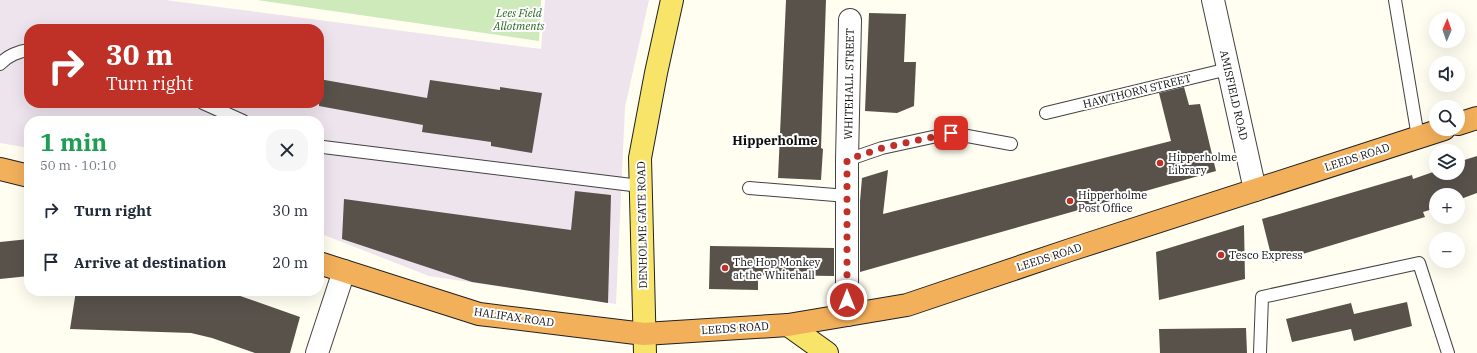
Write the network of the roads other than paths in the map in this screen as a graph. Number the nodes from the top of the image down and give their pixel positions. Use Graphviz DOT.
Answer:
graph roads {
  1 [pos="672,0"];
  2 [pos="1213,0"];
  3 [pos="1395,0"];
  4 [pos="850,20"];
  5 [pos="24,50"];
  6 [pos="0,64"];
  7 [pos="1228,69"];
  8 [pos="214,108"];
  9 [pos="1046,113"];
  10 [pos="232,116"];
  11 [pos="1477,118"];
  12 [pos="1465,122"];
  13 [pos="1429,134"];
  14 [pos="1418,137"];
  15 [pos="1011,144"];
  16 [pos="324,147"];
  17 [pos="847,160"];
  18 [pos="1,170"];
  19 [pos="24,175"];
  20 [pos="640,186"];
  21 [pos="749,188"];
  22 [pos="1255,190"];
  23 [pos="847,196"];
  24 [pos="324,265"];
  25 [pos="344,271"];
  26 [pos="847,315"];
  27 [pos="788,325"];
  28 [pos="644,343"];
  29 [pos="317,353"];
  30 [pos="827,353"];
  31 [pos="1260,353"];
  32 [pos="1448,353"];
  1 -- 20 [label="main road, DENHOLME GATE ROAD"];
  2 -- 7 [label="street, AMISFIELD ROAD"];
  3 -- 14 [label="lane"];
  4 -- 17 [label="street, WHITEHALL STREET"];
  5 -- 6 [label="lane"];
  7 -- 9 [label="lane, HAWTHORN STREET"];
  7 -- 22 [label="street, AMISFIELD ROAD"];
  8 -- 10 [label="lane"];
  11 -- 12 [label="highway"];
  13 -- 14 [label="highway, LEEDS ROAD"];
  14 -- 22 [label="highway, LEEDS ROAD"];
  15 -- 17 [label="lane"];
  16 -- 20 [label="lane"];
  17 -- 23 [label="street, WHITEHALL STREET"];
  18 -- 19 [label="highway"];
  20 -- 28 [label="main road, DENHOLME GATE ROAD"];
  21 -- 23 [label="lane"];
  22 -- 26 [label="highway, LEEDS ROAD"];
  23 -- 26 [label="street, WHITEHALL STREET"];
  24 -- 25 [label="highway, HALIFAX ROAD"];
  25 -- 28 [label="highway, HALIFAX ROAD"];
  25 -- 29 [label="street"];
  26 -- 27 [label="highway, LEEDS ROAD"];
  27 -- 28 [label="highway, LEEDS ROAD"];
  27 -- 30 [label="main road"];
  31 -- 32 [label="lane"];
}
